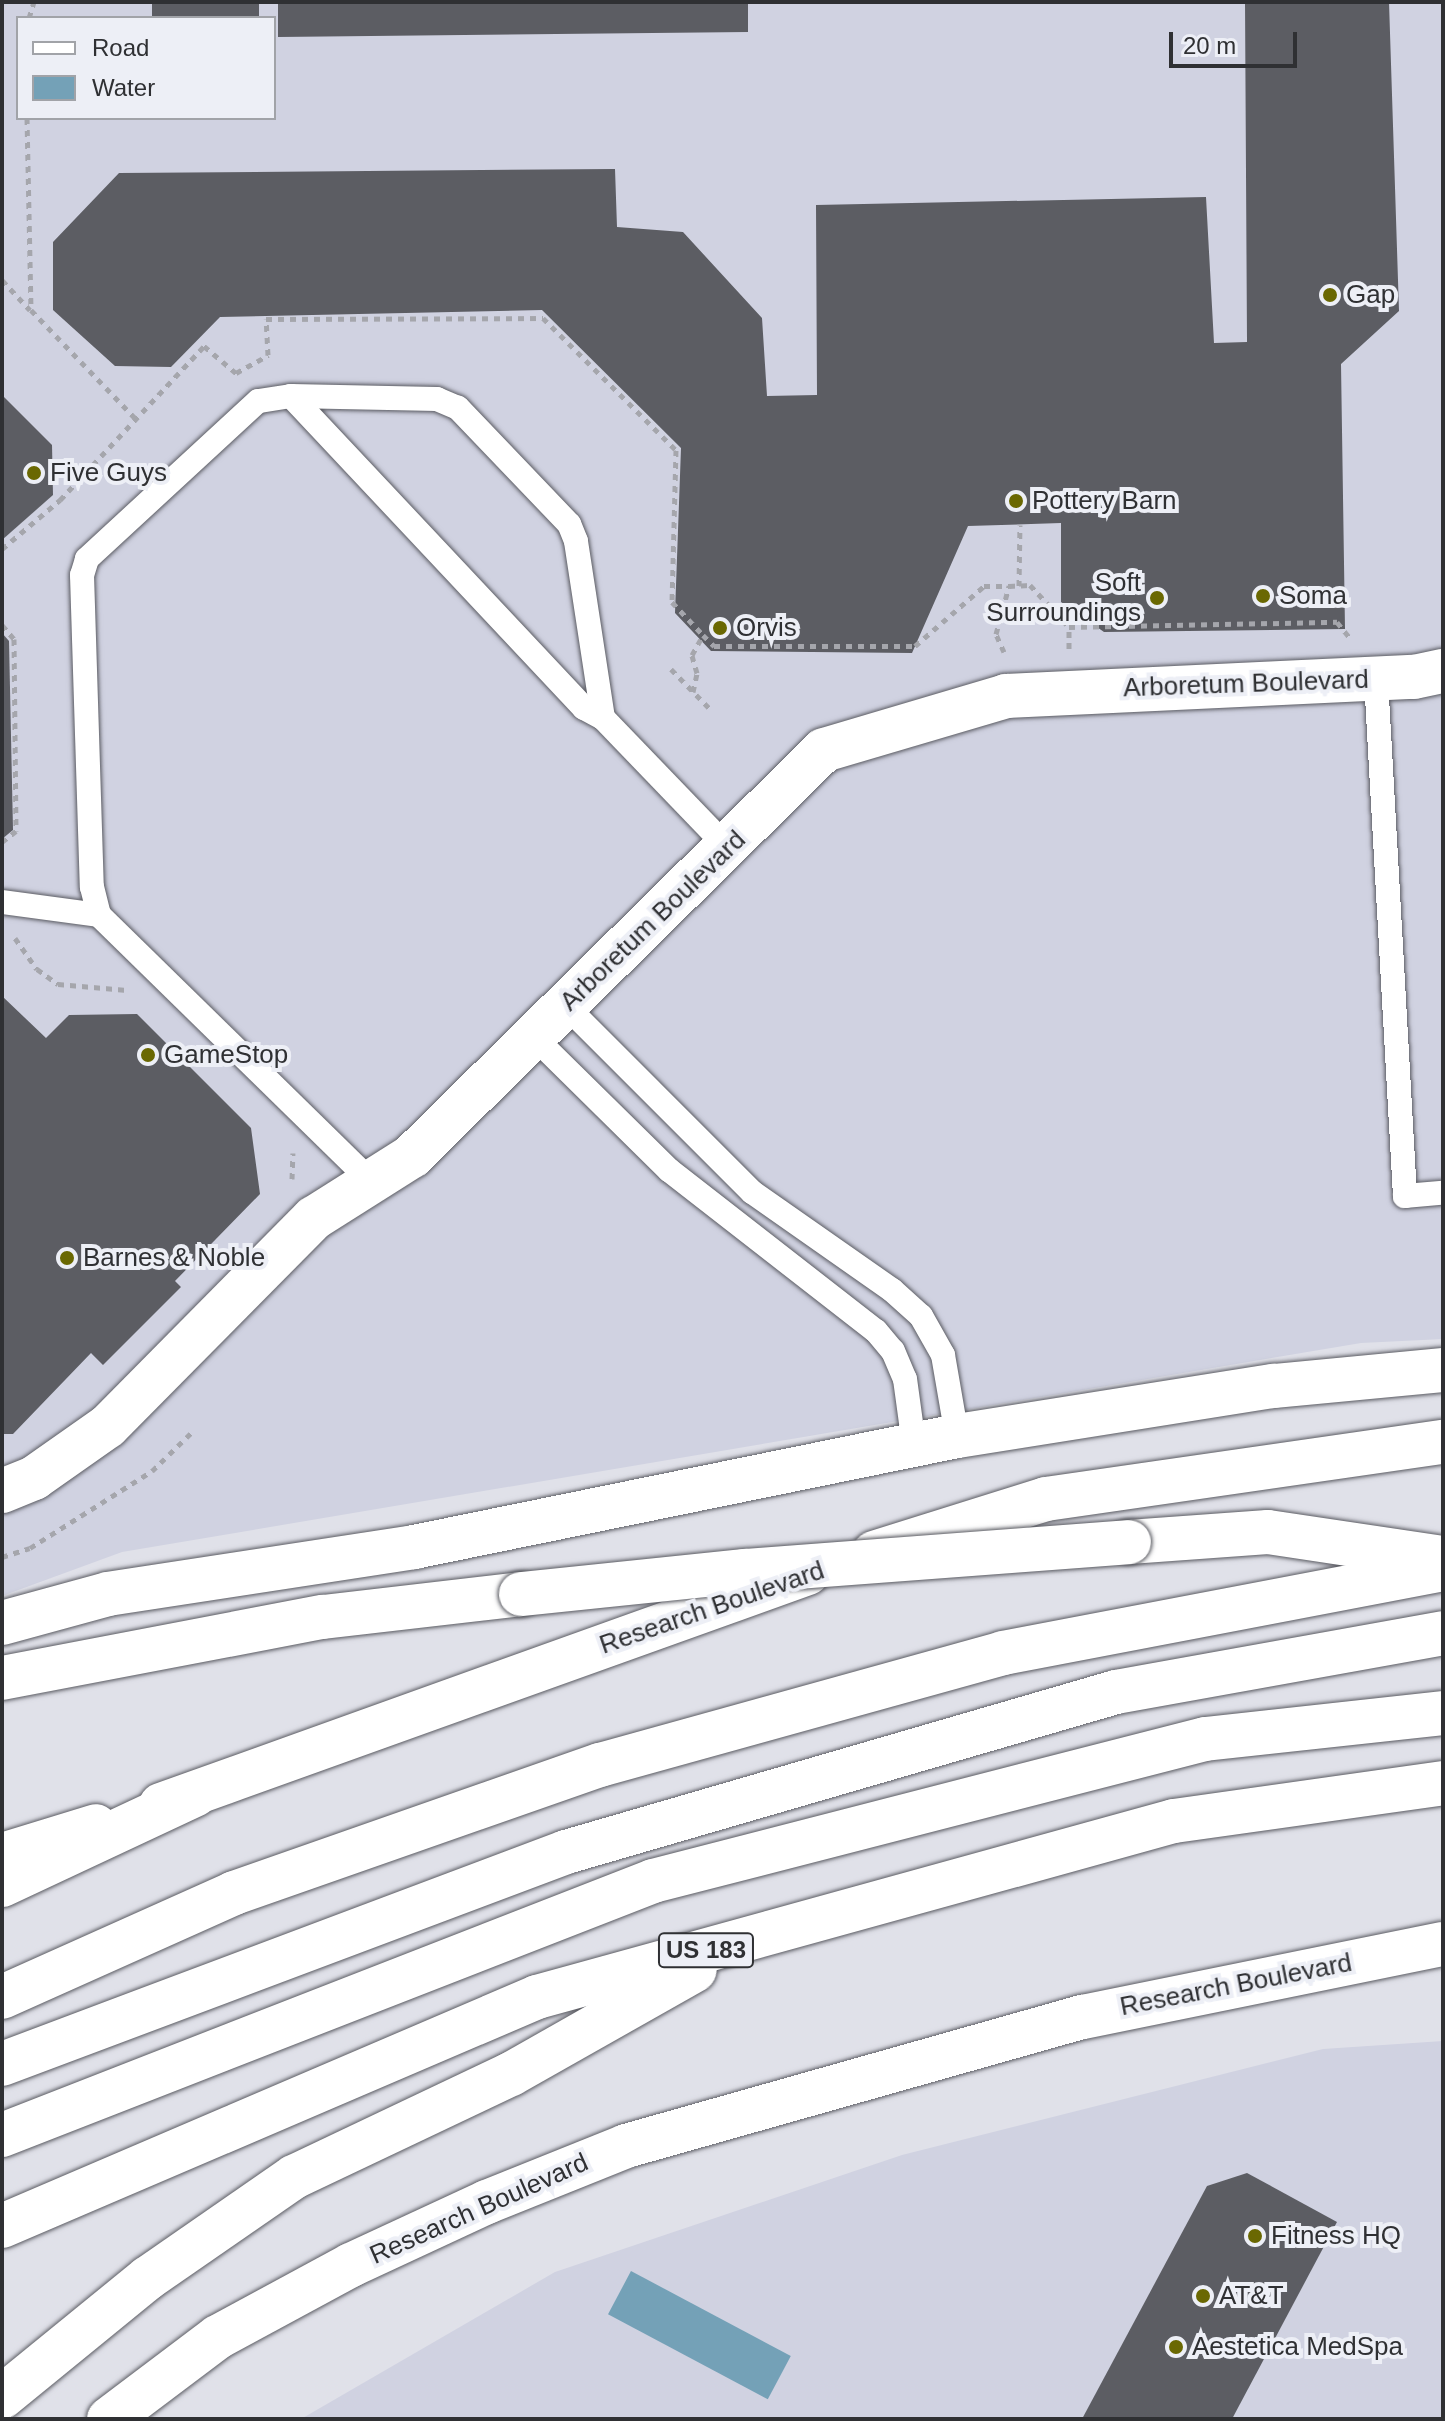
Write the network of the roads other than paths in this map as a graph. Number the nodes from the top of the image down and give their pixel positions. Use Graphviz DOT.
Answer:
graph roads {
  1 [pos="291,396"];
  2 [pos="1365,662"];
  3 [pos="1443,671"];
  4 [pos="603,718"];
  5 [pos="727,847"];
  6 [pos="2,902"];
  7 [pos="99,915"];
  8 [pos="566,1006"];
  9 [pos="534,1037"];
  10 [pos="372,1182"];
  11 [pos="1443,1193"];
  12 [pos="1443,1370"];
  13 [pos="957,1436"];
  14 [pos="1443,1442"];
  15 [pos="914,1445"];
  16 [pos="2,1491"];
  17 [pos="1443,1558"];
  18 [pos="1443,1569"];
  19 [pos="2,1623"];
  20 [pos="1443,1633"];
  21 [pos="2,1678"];
  22 [pos="1443,1713"];
  23 [pos="1443,1783"];
  24 [pos="196,1794"];
  25 [pos="2,1855"];
  26 [pos="2,1885"];
  27 [pos="754,1936"];
  28 [pos="1443,1944"];
  29 [pos="2,1997"];
  30 [pos="2,2064"];
  31 [pos="2,2135"];
  32 [pos="2,2226"];
  33 [pos="2,2397"];
  34 [pos="109,2419"];
  1 -- 4 [label="lane"];
  1 -- 4 [label="lane"];
  1 -- 7 [label="lane"];
  2 -- 3 [label="main road, Arboretum Boulevard"];
  2 -- 5 [label="main road, Arboretum Boulevard"];
  2 -- 11 [label="lane"];
  4 -- 5 [label="lane"];
  5 -- 8 [label="main road, Arboretum Boulevard"];
  6 -- 7 [label="lane"];
  7 -- 10 [label="lane"];
  8 -- 9 [label="main road, Arboretum Boulevard"];
  8 -- 13 [label="lane"];
  9 -- 10 [label="main road, Arboretum Boulevard"];
  9 -- 15 [label="lane"];
  10 -- 16 [label="main road, Arboretum Boulevard"];
  12 -- 13 [label="main road"];
  13 -- 15 [label="main road"];
  14 -- 24 [label="main road, Research Boulevard"];
  15 -- 19 [label="main road"];
  17 -- 21 [label="main road, bridge"];
  18 -- 29 [label="main road"];
  20 -- 30 [label="main road"];
  22 -- 31 [label="main road"];
  23 -- 27 [label="main road, US 183"];
  24 -- 25 [label="main road, Research Boulevard"];
  24 -- 26 [label="main road"];
  27 -- 32 [label="main road, US 183"];
  27 -- 33 [label="main road"];
  28 -- 34 [label="main road, Research Boulevard"];
}
